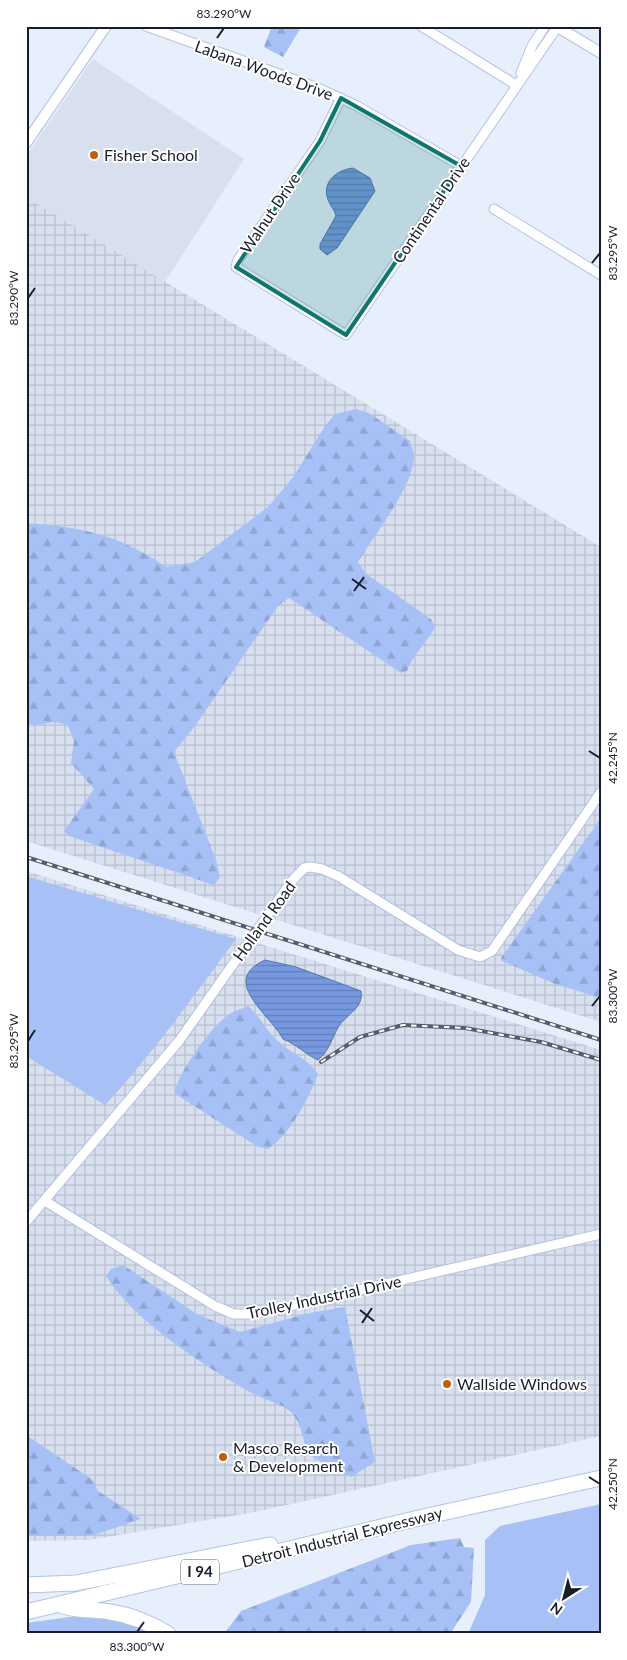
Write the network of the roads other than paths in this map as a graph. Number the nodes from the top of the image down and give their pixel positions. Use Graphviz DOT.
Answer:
graph roads {
  1 [pos="106,26"];
  2 [pos="146,26"];
  3 [pos="161,26"];
  4 [pos="421,26"];
  5 [pos="545,26"];
  6 [pos="557,27"];
  7 [pos="171,36"];
  8 [pos="601,53"];
  9 [pos="516,85"];
  10 [pos="342,98"];
  11 [pos="26,143"];
  12 [pos="460,166"];
  13 [pos="494,209"];
  14 [pos="601,275"];
  15 [pos="346,335"];
  16 [pos="601,792"];
  17 [pos="45,1201"];
  18 [pos="26,1222"];
  19 [pos="601,1234"];
  20 [pos="601,1478"];
  21 [pos="341,1538"];
  22 [pos="26,1584"];
  23 [pos="59,1605"];
  24 [pos="27,1612"];
  25 [pos="168,1634"];
  1 -- 11 [label="street"];
  2 -- 7 [label="street, Labana Woods Drive"];
  3 -- 7 [label="street, Labana Woods Drive"];
  4 -- 9 [label="street"];
  5 -- 9 [label="street, Continental Drive"];
  6 -- 8 [label="street"];
  6 -- 9 [label="street, Continental Drive"];
  7 -- 10 [label="street, Labana Woods Drive"];
  9 -- 12 [label="street, Continental Drive"];
  10 -- 12 [label="street, Labana Woods Drive"];
  10 -- 15 [label="street, Walnut Drive"];
  12 -- 15 [label="street, Continental Drive"];
  13 -- 14 [label="street"];
  16 -- 17 [label="street, Holland Road"];
  17 -- 18 [label="street, Holland Road"];
  17 -- 19 [label="street, Trolley Industrial Drive"];
  20 -- 21 [label="highway, Detroit Industrial Expressway / I 94"];
  21 -- 22 [label="highway"];
  21 -- 23 [label="highway, Detroit Industrial Expressway / I 94"];
  23 -- 24 [label="highway, Detroit Industrial Expressway / I 94"];
  23 -- 25 [label="highway"];
}
